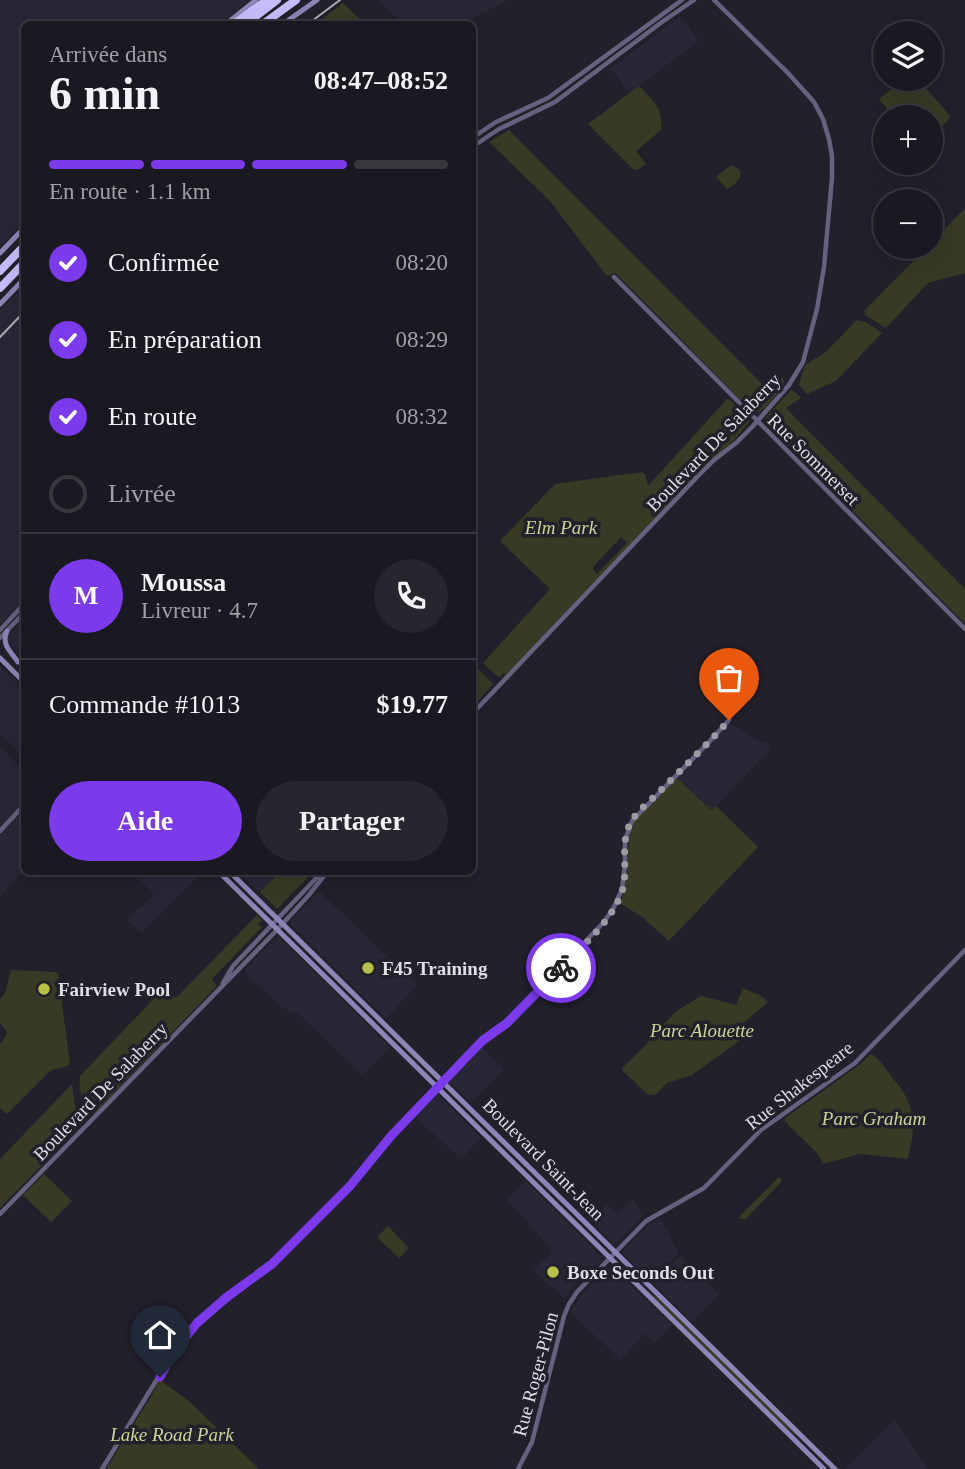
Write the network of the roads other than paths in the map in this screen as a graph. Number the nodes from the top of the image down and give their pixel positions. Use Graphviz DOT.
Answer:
graph roads {
  1 [pos="256,0"];
  2 [pos="267,0"];
  3 [pos="277,0"];
  4 [pos="296,0"];
  5 [pos="317,0"];
  6 [pos="682,0"];
  7 [pos="694,0"];
  8 [pos="714,0"];
  9 [pos="230,21"];
  10 [pos="238,21"];
  11 [pos="250,21"];
  12 [pos="267,21"];
  13 [pos="287,21"];
  14 [pos="476,135"];
  15 [pos="476,144"];
  16 [pos="21,231"];
  17 [pos="21,249"];
  18 [pos="0,253"];
  19 [pos="21,266"];
  20 [pos="0,271"];
  21 [pos="614,278"];
  22 [pos="21,282"];
  23 [pos="0,288"];
  24 [pos="0,304"];
  25 [pos="757,421"];
  26 [pos="21,608"];
  27 [pos="21,616"];
  28 [pos="965,629"];
  29 [pos="4,630"];
  30 [pos="0,638"];
  31 [pos="0,644"];
  32 [pos="1,659"];
  33 [pos="18,662"];
  34 [pos="21,665"];
  35 [pos="21,678"];
  36 [pos="476,710"];
  37 [pos="729,720"];
  38 [pos="21,809"];
  39 [pos="0,831"];
  40 [pos="222,875"];
  41 [pos="233,875"];
  42 [pos="321,875"];
  43 [pos="280,921"];
  44 [pos="275,927"];
  45 [pos="965,950"];
  46 [pos="363,1014"];
  47 [pos="379,1018"];
  48 [pos="443,1082"];
  49 [pos="437,1088"];
  50 [pos="0,1214"];
  51 [pos="615,1252"];
  52 [pos="610,1258"];
  53 [pos="102,1469"];
  54 [pos="518,1469"];
  55 [pos="824,1469"];
  56 [pos="835,1469"];
  1 -- 9 [label="main road"];
  2 -- 10 [label="highway"];
  3 -- 11 [label="highway"];
  4 -- 12 [label="highway"];
  5 -- 13 [label="main road"];
  6 -- 14 [label="street"];
  7 -- 15 [label="street"];
  8 -- 25 [label="street, Boulevard De Salaberry"];
  16 -- 18 [label="main road"];
  17 -- 20 [label="highway"];
  19 -- 23 [label="highway"];
  21 -- 25 [label="street, Rue Sommerset"];
  22 -- 24 [label="main road"];
  25 -- 28 [label="street, Rue Sommerset"];
  25 -- 36 [label="street, Boulevard De Salaberry"];
  26 -- 29 [label="street"];
  27 -- 29 [label="street"];
  29 -- 30 [label="street"];
  29 -- 33 [label="main road"];
  31 -- 33 [label="main road"];
  32 -- 35 [label="main road"];
  33 -- 34 [label="main road"];
  37 -- 48 [label="street"];
  38 -- 39 [label="street"];
  40 -- 44 [label="main road, Boulevard Saint-Jean"];
  41 -- 43 [label="main road, Boulevard Saint-Jean"];
  42 -- 43 [label="street, Boulevard De Salaberry"];
  43 -- 44 [label="street, Boulevard De Salaberry"];
  43 -- 47 [label="main road, Boulevard Saint-Jean"];
  44 -- 46 [label="main road, Boulevard Saint-Jean"];
  44 -- 50 [label="street, Boulevard De Salaberry"];
  45 -- 51 [label="street, Rue Shakespeare"];
  46 -- 47 [label="main road"];
  46 -- 49 [label="main road, Boulevard Saint-Jean"];
  47 -- 48 [label="main road, Boulevard Saint-Jean"];
  48 -- 49 [label="street"];
  48 -- 51 [label="main road, Boulevard Saint-Jean"];
  49 -- 52 [label="main road, Boulevard Saint-Jean"];
  49 -- 53 [label="street"];
  51 -- 52 [label="street, Rue Shakespeare"];
  51 -- 56 [label="main road, Boulevard Saint-Jean"];
  52 -- 54 [label="street, Rue Roger-Pilon"];
  52 -- 55 [label="main road, Boulevard Saint-Jean"];
}
